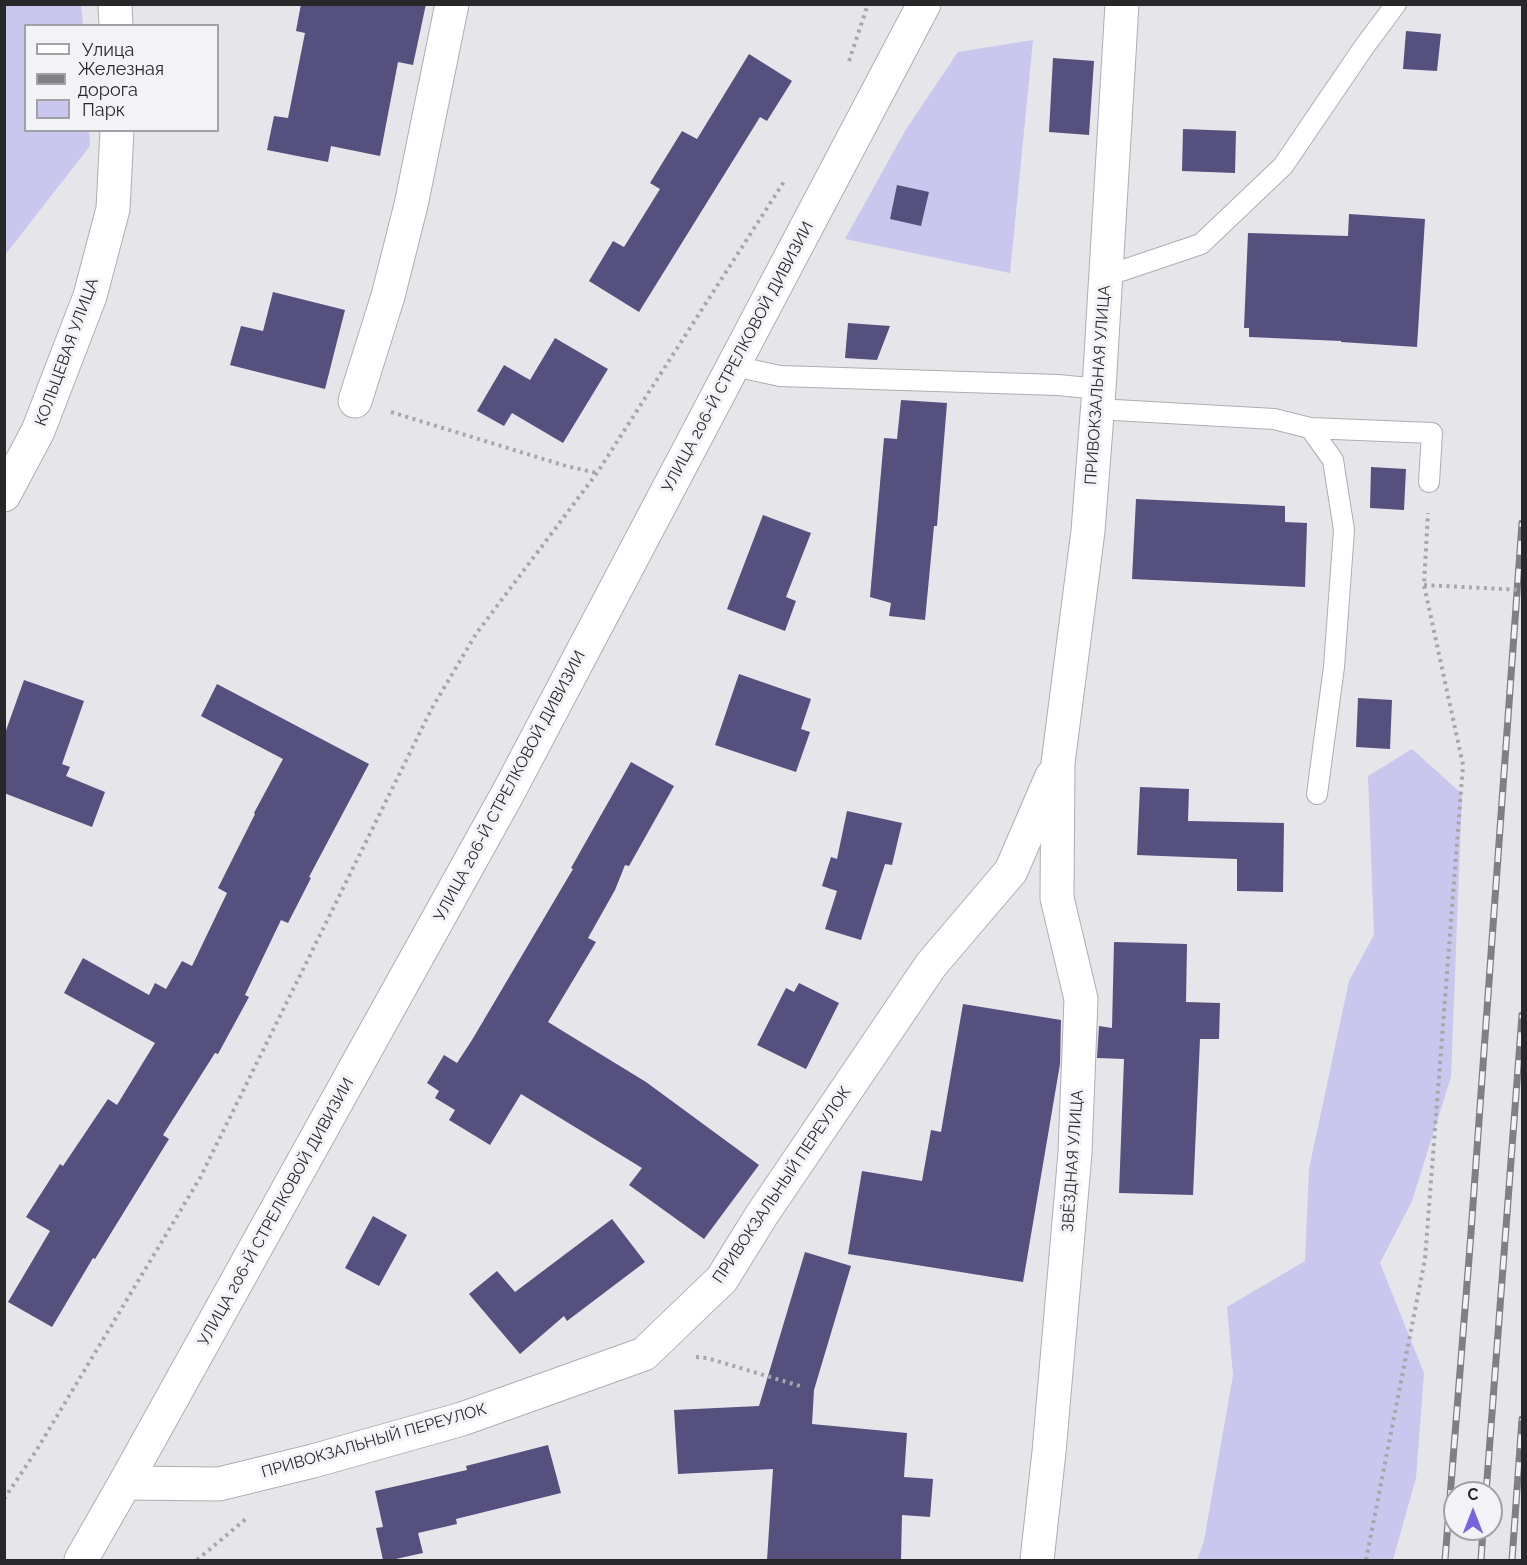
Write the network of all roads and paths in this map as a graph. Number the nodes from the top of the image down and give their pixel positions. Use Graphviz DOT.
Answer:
graph roads {
  1 [pos="115,4"];
  2 [pos="452,4"];
  3 [pos="868,4"];
  4 [pos="924,4"];
  5 [pos="1122,4"];
  6 [pos="1396,4"];
  7 [pos="116,24"];
  8 [pos="845,71"];
  9 [pos="117,132"];
  10 [pos="789,174"];
  11 [pos="1106,276"];
  12 [pos="734,366"];
  13 [pos="1098,399"];
  14 [pos="355,401"];
  15 [pos="1310,428"];
  16 [pos="597,473"];
  17 [pos="1429,482"];
  18 [pos="4,495"];
  19 [pos="1424,585"];
  20 [pos="1522,590"];
  21 [pos="1058,764"];
  22 [pos="1317,794"];
  23 [pos="644,1354"];
  24 [pos="800,1386"];
  25 [pos="125,1483"];
  26 [pos="4,1498"];
  27 [pos="81,1560"];
  28 [pos="1037,1560"];
  29 [pos="1366,1560"];
  1 -- 7 [label="street"];
  2 -- 14 [label="street"];
  3 -- 8 [label="path"];
  4 -- 12 [label="street, УЛИЦА 206-Й СТРЕЛКОВОЙ ДИВИЗИИ"];
  5 -- 11 [label="street, ПРИВОКЗАЛЬНАЯ УЛИЦА"];
  6 -- 11 [label="lane"];
  9 -- 18 [label="street, КОЛЬЦЕВАЯ УЛИЦА"];
  10 -- 16 [label="path"];
  11 -- 13 [label="street, ПРИВОКЗАЛЬНАЯ УЛИЦА"];
  12 -- 13 [label="lane"];
  12 -- 25 [label="street, УЛИЦА 206-Й СТРЕЛКОВОЙ ДИВИЗИИ"];
  13 -- 15 [label="lane"];
  13 -- 21 [label="street, ПРИВОКЗАЛЬНАЯ УЛИЦА"];
  14 -- 16 [label="path"];
  15 -- 17 [label="lane"];
  15 -- 22 [label="lane"];
  16 -- 26 [label="path"];
  17 -- 19 [label="path"];
  19 -- 20 [label="path, bridge"];
  19 -- 29 [label="path"];
  21 -- 23 [label="street, ПРИВОКЗАЛЬНЫЙ ПЕРЕУЛОК"];
  21 -- 28 [label="street, ЗВЁЗДНАЯ УЛИЦА"];
  23 -- 24 [label="path"];
  23 -- 25 [label="street, ПРИВОКЗАЛЬНЫЙ ПЕРЕУЛОК"];
  25 -- 27 [label="street, УЛИЦА 206-Й СТРЕЛКОВОЙ ДИВИЗИИ"];
}
